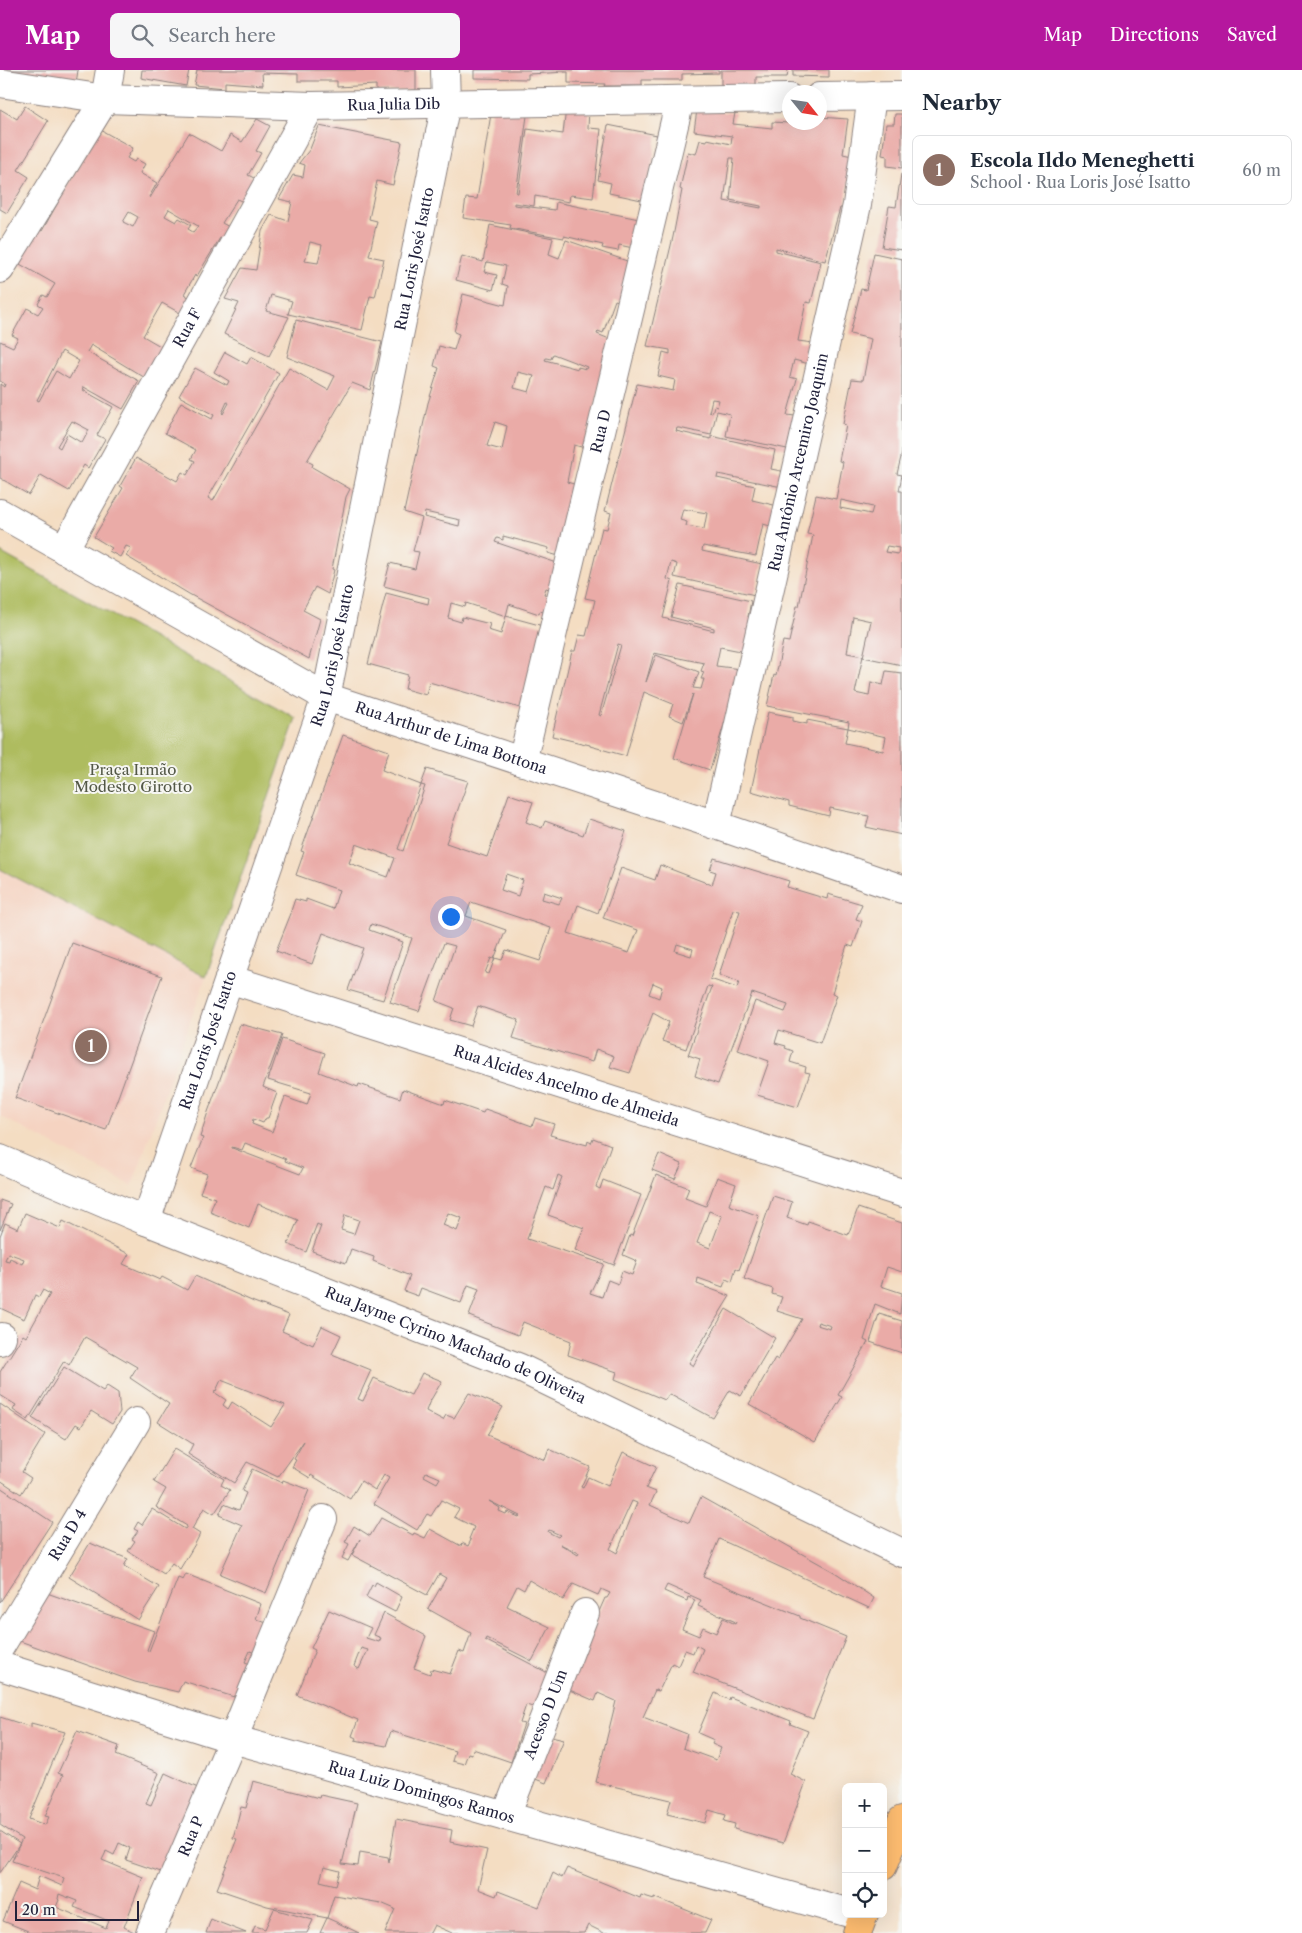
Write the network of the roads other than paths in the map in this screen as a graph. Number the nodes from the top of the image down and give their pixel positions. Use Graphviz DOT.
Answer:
graph roads {
  1 [pos="110,70"];
  2 [pos="444,70"];
  3 [pos="0,83"];
  4 [pos="872,96"];
  5 [pos="902,96"];
  6 [pos="827,97"];
  7 [pos="782,98"];
  8 [pos="105,99"];
  9 [pos="680,100"];
  10 [pos="446,103"];
  11 [pos="311,106"];
  12 [pos="0,269"];
  13 [pos="0,513"];
  14 [pos="64,550"];
  15 [pos="326,697"];
  16 [pos="522,762"];
  17 [pos="716,825"];
  18 [pos="902,889"];
  19 [pos="229,979"];
  20 [pos="0,1159"];
  21 [pos="902,1193"];
  22 [pos="146,1221"];
  23 [pos="136,1422"];
  24 [pos="323,1519"];
  25 [pos="902,1553"];
  26 [pos="585,1614"];
  27 [pos="0,1647"];
  28 [pos="0,1666"];
  29 [pos="233,1739"];
  30 [pos="506,1816"];
  31 [pos="902,1820"];
  32 [pos="887,1856"];
  33 [pos="842,1914"];
  34 [pos="150,1933"];
  1 -- 8 [label="street"];
  2 -- 10 [label="street, Rua Loris José Isatto"];
  3 -- 8 [label="street, Rua Julia Dib"];
  4 -- 5 [label="street"];
  4 -- 6 [label="street"];
  4 -- 17 [label="street, Rua Antônio Arcemiro Joaquim"];
  7 -- 9 [label="street, Rua Julia Dib"];
  8 -- 11 [label="street, Rua Julia Dib"];
  8 -- 12 [label="street"];
  9 -- 10 [label="street, Rua Julia Dib"];
  9 -- 16 [label="street, Rua D"];
  10 -- 11 [label="street, Rua Julia Dib"];
  10 -- 15 [label="street, Rua Loris José Isatto"];
  11 -- 14 [label="street, Rua F"];
  13 -- 14 [label="street, Rua Arthur de Lima Bottona"];
  14 -- 15 [label="street, Rua Arthur de Lima Bottona"];
  15 -- 16 [label="street, Rua Arthur de Lima Bottona"];
  15 -- 19 [label="street, Rua Loris José Isatto"];
  16 -- 17 [label="street, Rua Arthur de Lima Bottona"];
  17 -- 18 [label="street, Rua Arthur de Lima Bottona"];
  19 -- 21 [label="street, Rua Alcides Ancelmo de Almeida"];
  19 -- 22 [label="street, Rua Loris José Isatto"];
  20 -- 22 [label="street, Rua Jayme Cyrino Machado de Oliveira"];
  22 -- 25 [label="street, Rua Jayme Cyrino Machado de Oliveira"];
  23 -- 27 [label="street, Rua D 4"];
  24 -- 29 [label="street, Rua P"];
  26 -- 30 [label="street, Acesso D Um"];
  28 -- 29 [label="street, Rua Luiz Domingos Ramos"];
  29 -- 30 [label="street, Rua Luiz Domingos Ramos"];
  29 -- 34 [label="street, Rua P"];
  30 -- 33 [label="street, Rua Luiz Domingos Ramos"];
  31 -- 32 [label="main road"];
}
